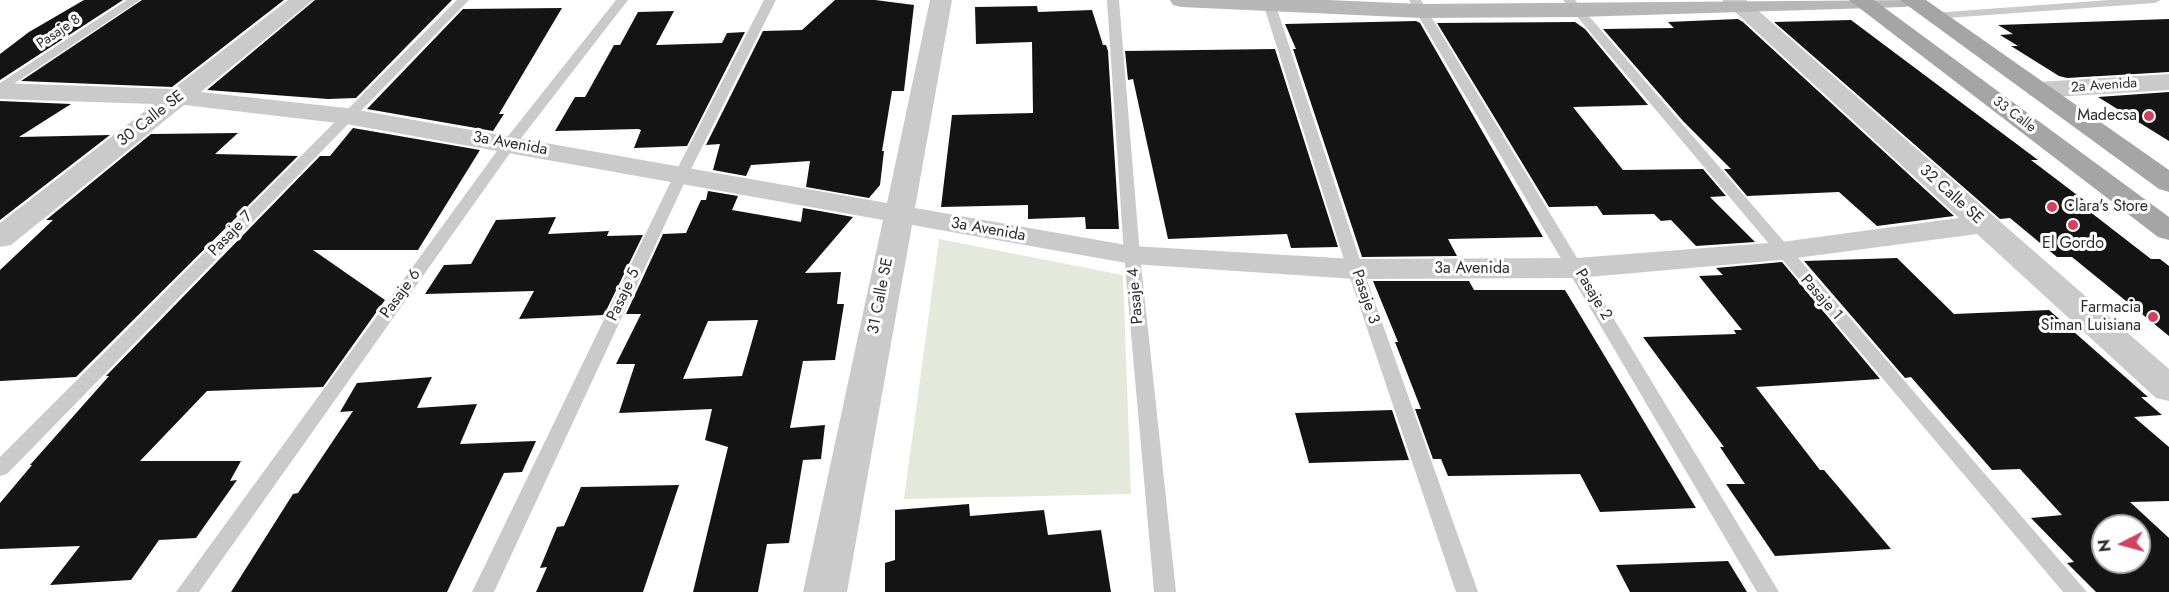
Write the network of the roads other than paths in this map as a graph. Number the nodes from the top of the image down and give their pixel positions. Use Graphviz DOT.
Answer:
graph roads {
  1 [pos="134,0"];
  2 [pos="302,0"];
  3 [pos="463,0"];
  4 [pos="622,0"];
  5 [pos="770,0"];
  6 [pos="941,0"];
  7 [pos="1113,0"];
  8 [pos="1182,0"];
  9 [pos="1905,0"];
  10 [pos="1911,0"];
  11 [pos="2155,0"];
  12 [pos="1861,1"];
  13 [pos="1269,2"];
  14 [pos="1736,3"];
  15 [pos="1418,5"];
  16 [pos="1573,5"];
  17 [pos="1933,16"];
  18 [pos="2169,82"];
  19 [pos="0,90"];
  20 [pos="2038,90"];
  21 [pos="179,97"];
  22 [pos="346,116"];
  23 [pos="510,143"];
  24 [pos="681,175"];
  25 [pos="2169,183"];
  26 [pos="897,214"];
  27 [pos="1982,224"];
  28 [pos="2169,231"];
  29 [pos="0,238"];
  30 [pos="1781,252"];
  31 [pos="1132,255"];
  32 [pos="1577,268"];
  33 [pos="1355,269"];
  34 [pos="2169,389"];
  35 [pos="0,469"];
  36 [pos="186,592"];
  37 [pos="483,592"];
  38 [pos="825,592"];
  39 [pos="1165,592"];
  40 [pos="1467,592"];
  41 [pos="1768,592"];
  42 [pos="2076,592"];
  1 -- 19 [label="lane, Pasaje 8"];
  2 -- 21 [label="street, 30 Calle SE"];
  3 -- 22 [label="lane, Pasaje 7"];
  4 -- 23 [label="lane, Pasaje 6"];
  5 -- 24 [label="lane, Pasaje 5"];
  6 -- 26 [label="street, 31 Calle SE"];
  7 -- 31 [label="lane, Pasaje 4"];
  8 -- 13 [label="street"];
  9 -- 12 [label="street"];
  10 -- 17 [label="main road"];
  11 -- 17 [label="lane"];
  12 -- 14 [label="street"];
  12 -- 28 [label="main road, 33 Calle"];
  13 -- 15 [label="street"];
  13 -- 33 [label="lane, Pasaje 3"];
  14 -- 16 [label="street"];
  14 -- 27 [label="street, 32 Calle SE"];
  15 -- 16 [label="street"];
  15 -- 32 [label="lane, Pasaje 2"];
  16 -- 30 [label="lane, Pasaje 1"];
  17 -- 20 [label="main road"];
  18 -- 20 [label="street, 2a Avenida"];
  19 -- 21 [label="street, 3a Avenida"];
  20 -- 25 [label="main road"];
  21 -- 22 [label="street, 3a Avenida"];
  21 -- 29 [label="street, 30 Calle SE"];
  22 -- 23 [label="street, 3a Avenida"];
  22 -- 35 [label="lane, Pasaje 7"];
  23 -- 24 [label="street, 3a Avenida"];
  23 -- 36 [label="lane, Pasaje 6"];
  24 -- 26 [label="street, 3a Avenida"];
  24 -- 37 [label="lane, Pasaje 5"];
  26 -- 31 [label="street, 3a Avenida"];
  26 -- 38 [label="street, 31 Calle SE"];
  27 -- 30 [label="street, 3a Avenida"];
  27 -- 34 [label="street, 32 Calle SE"];
  30 -- 32 [label="street, 3a Avenida"];
  30 -- 42 [label="lane, Pasaje 1"];
  31 -- 33 [label="street, 3a Avenida"];
  31 -- 39 [label="lane, Pasaje 4"];
  32 -- 33 [label="street, 3a Avenida"];
  32 -- 41 [label="lane, Pasaje 2"];
  33 -- 40 [label="lane, Pasaje 3"];
}
